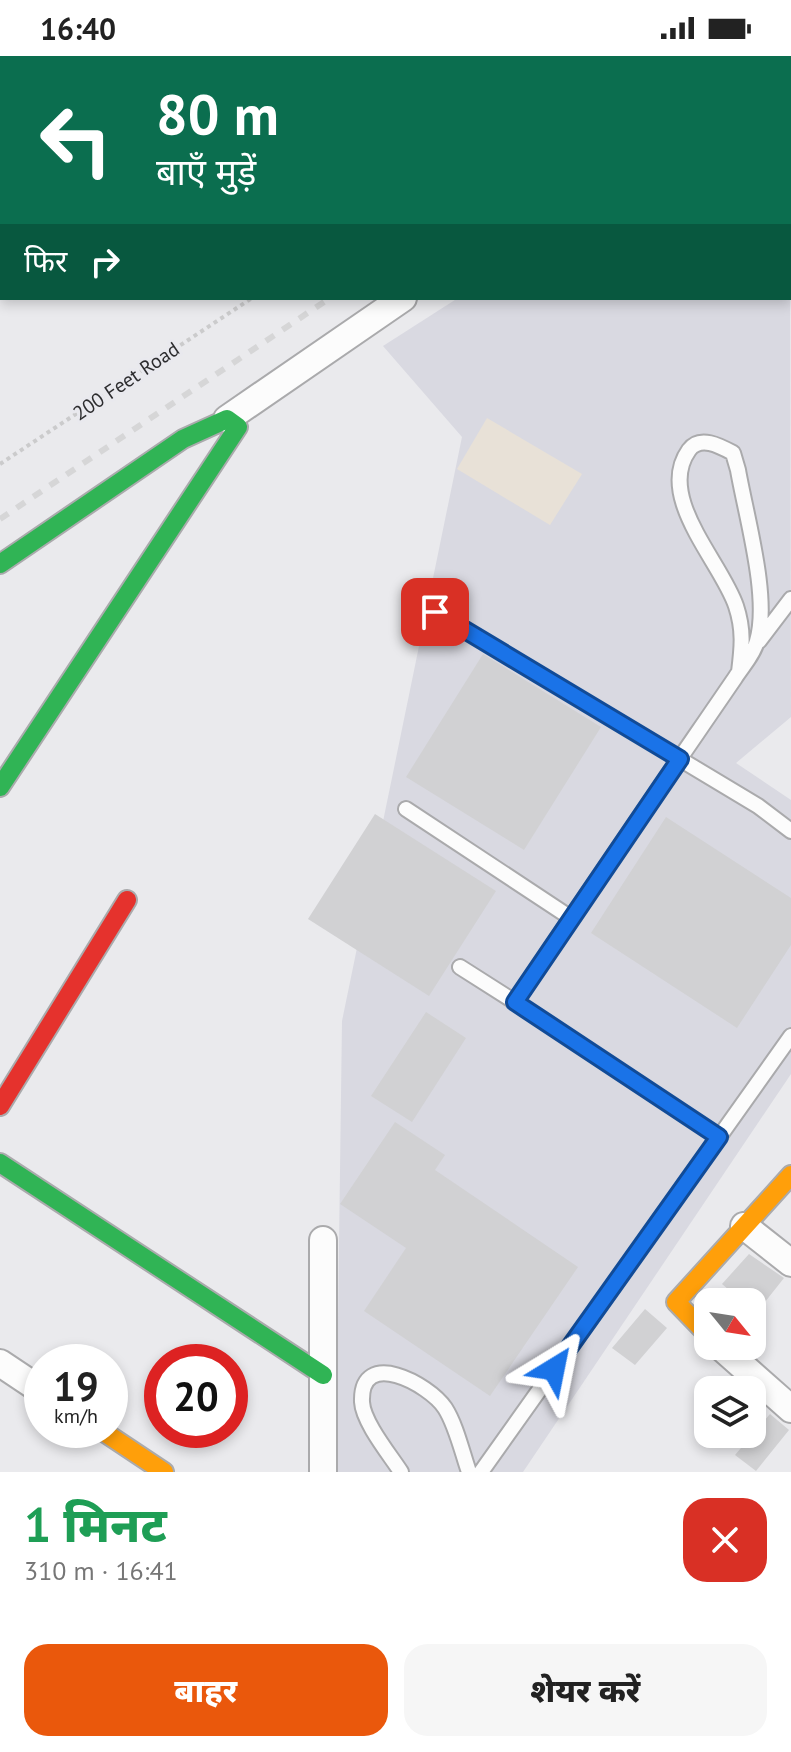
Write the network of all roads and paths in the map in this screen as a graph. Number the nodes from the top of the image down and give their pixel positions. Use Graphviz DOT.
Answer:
graph roads {
  1 [pos="249,300"];
  2 [pos="400,300"];
  3 [pos="227,419"];
  4 [pos="0,464"];
  5 [pos="0,564"];
  6 [pos="791,599"];
  7 [pos="435,612"];
  8 [pos="757,644"];
  9 [pos="739,672"];
  10 [pos="680,759"];
  11 [pos="3,775"];
  12 [pos="406,809"];
  13 [pos="791,831"];
  14 [pos="127,900"];
  15 [pos="571,918"];
  16 [pos="460,967"];
  17 [pos="515,1002"];
  18 [pos="791,1036"];
  19 [pos="0,1106"];
  20 [pos="719,1137"];
  21 [pos="0,1163"];
  22 [pos="791,1175"];
  23 [pos="744,1226"];
  24 [pos="323,1240"];
  25 [pos="791,1263"];
  26 [pos="694,1321"];
  27 [pos="736,1360"];
  28 [pos="0,1363"];
  29 [pos="323,1375"];
  30 [pos="24,1379"];
  31 [pos="791,1409"];
  32 [pos="128,1448"];
  33 [pos="164,1472"];
  34 [pos="323,1472"];
  35 [pos="401,1472"];
  36 [pos="469,1472"];
  37 [pos="481,1472"];
  1 -- 4 [label="path, 200 Feet Road"];
  2 -- 3 [label="street"];
  3 -- 5 [label="street"];
  3 -- 11 [label="street"];
  6 -- 8 [label="lane"];
  7 -- 10 [label="lane"];
  8 -- 9 [label="lane"];
  8 -- 9 [label="lane"];
  9 -- 10 [label="lane"];
  10 -- 13 [label="lane"];
  10 -- 15 [label="lane"];
  12 -- 15 [label="lane"];
  14 -- 19 [label="street"];
  15 -- 17 [label="lane"];
  16 -- 17 [label="lane"];
  17 -- 20 [label="lane"];
  18 -- 20 [label="lane"];
  20 -- 37 [label="lane"];
  21 -- 29 [label="street"];
  22 -- 23 [label="street"];
  23 -- 25 [label="street"];
  23 -- 26 [label="street"];
  24 -- 29 [label="street"];
  27 -- 31 [label="street"];
  28 -- 30 [label="street"];
  29 -- 34 [label="street"];
  32 -- 33 [label="street"];
  35 -- 36 [label="lane"];
}
